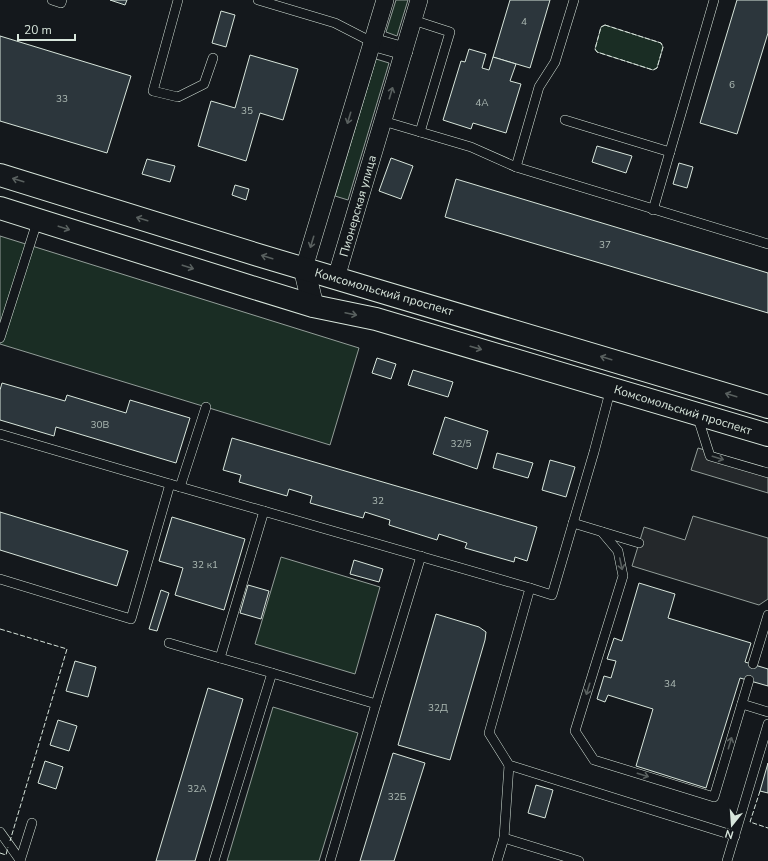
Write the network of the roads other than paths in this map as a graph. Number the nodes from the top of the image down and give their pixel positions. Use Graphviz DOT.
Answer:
graph roads {
  1 [pos="52,0"];
  2 [pos="62,0"];
  3 [pos="178,0"];
  4 [pos="258,0"];
  5 [pos="385,0"];
  6 [pos="419,0"];
  7 [pos="574,0"];
  8 [pos="714,0"];
  9 [pos="413,20"];
  10 [pos="372,42"];
  11 [pos="404,51"];
  12 [pos="213,58"];
  13 [pos="565,120"];
  14 [pos="383,121"];
  15 [pos="420,132"];
  16 [pos="670,152"];
  17 [pos="516,167"];
  18 [pos="0,175"];
  19 [pos="0,208"];
  20 [pos="653,210"];
  21 [pos="38,219"];
  22 [pos="768,244"];
  23 [pos="304,268"];
  24 [pos="336,278"];
  25 [pos="313,306"];
  26 [pos="471,318"];
  27 [pos="400,326"];
  28 [pos="0,338"];
  29 [pos="611,388"];
  30 [pos="206,407"];
  31 [pos="768,407"];
  32 [pos="697,413"];
  33 [pos="0,434"];
  34 [pos="768,435"];
  35 [pos="768,473"];
  36 [pos="170,484"];
  37 [pos="180,487"];
  38 [pos="264,511"];
  39 [pos="573,523"];
  40 [pos="602,532"];
  41 [pos="639,543"];
  42 [pos="421,556"];
  43 [pos="0,579"];
  44 [pos="530,588"];
  45 [pos="768,615"];
  46 [pos="169,643"];
  47 [pos="220,658"];
  48 [pos="753,664"];
  49 [pos="272,673"];
  50 [pos="748,680"];
  51 [pos="376,704"];
  52 [pos="742,704"];
  53 [pos="768,712"];
  54 [pos="768,724"];
  55 [pos="509,765"];
  56 [pos="32,823"];
  57 [pos="0,832"];
  58 [pos="735,836"];
  59 [pos="504,838"];
  60 [pos="20,860"];
  61 [pos="214,861"];
  62 [pos="330,861"];
  63 [pos="497,861"];
  64 [pos="579,861"];
  65 [pos="727,861"];
  1 -- 2 [label="lane"];
  3 -- 12 [label="lane"];
  4 -- 10 [label="lane"];
  5 -- 10 [label="street"];
  6 -- 9 [label="street, Пионерская улица"];
  7 -- 17 [label="lane"];
  8 -- 16 [label="lane"];
  9 -- 11 [label="street, Пионерская улица"];
  9 -- 15 [label="lane"];
  10 -- 11 [label="street"];
  10 -- 23 [label="street, one-way"];
  14 -- 11 [label="street, Пионерская улица, one-way"];
  13 -- 16 [label="lane"];
  14 -- 15 [label="lane"];
  14 -- 24 [label="street, Пионерская улица"];
  15 -- 17 [label="lane"];
  16 -- 20 [label="lane"];
  17 -- 20 [label="lane"];
  23 -- 18 [label="main road, Комсомольский проспект, one-way"];
  19 -- 21 [label="main road, Комсомольский проспект"];
  20 -- 22 [label="lane"];
  21 -- 25 [label="main road, Комсомольский проспект, one-way"];
  21 -- 28 [label="lane"];
  23 -- 24 [label="main road, Комсомольский проспект"];
  23 -- 25 [label="street"];
  24 -- 25 [label="street, Пионерская улица"];
  24 -- 26 [label="main road, Комсомольский проспект"];
  25 -- 27 [label="main road, Комсомольский проспект, one-way"];
  26 -- 27 [label="main road"];
  31 -- 26 [label="main road, Комсомольский проспект, one-way"];
  27 -- 29 [label="main road, Комсомольский проспект, one-way"];
  29 -- 32 [label="main road, Комсомольский проспект"];
  29 -- 39 [label="lane"];
  30 -- 37 [label="lane"];
  32 -- 34 [label="main road, Комсомольский проспект"];
  32 -- 35 [label="lane, one-way"];
  33 -- 36 [label="lane"];
  36 -- 37 [label="lane"];
  36 -- 43 [label="lane"];
  37 -- 38 [label="lane"];
  38 -- 42 [label="lane"];
  38 -- 47 [label="lane"];
  39 -- 40 [label="lane"];
  39 -- 44 [label="lane"];
  40 -- 41 [label="lane"];
  40 -- 52 [label="lane, one-way"];
  42 -- 44 [label="lane"];
  42 -- 51 [label="lane"];
  44 -- 55 [label="lane"];
  45 -- 48 [label="lane"];
  46 -- 47 [label="lane"];
  47 -- 49 [label="lane"];
  49 -- 51 [label="lane"];
  49 -- 61 [label="lane"];
  50 -- 52 [label="lane"];
  51 -- 62 [label="lane"];
  52 -- 53 [label="lane"];
  54 -- 58 [label="lane"];
  55 -- 58 [label="lane"];
  55 -- 59 [label="lane"];
  56 -- 60 [label="lane"];
  57 -- 60 [label="lane"];
  58 -- 65 [label="lane"];
  59 -- 63 [label="lane"];
  59 -- 64 [label="lane"];
}
